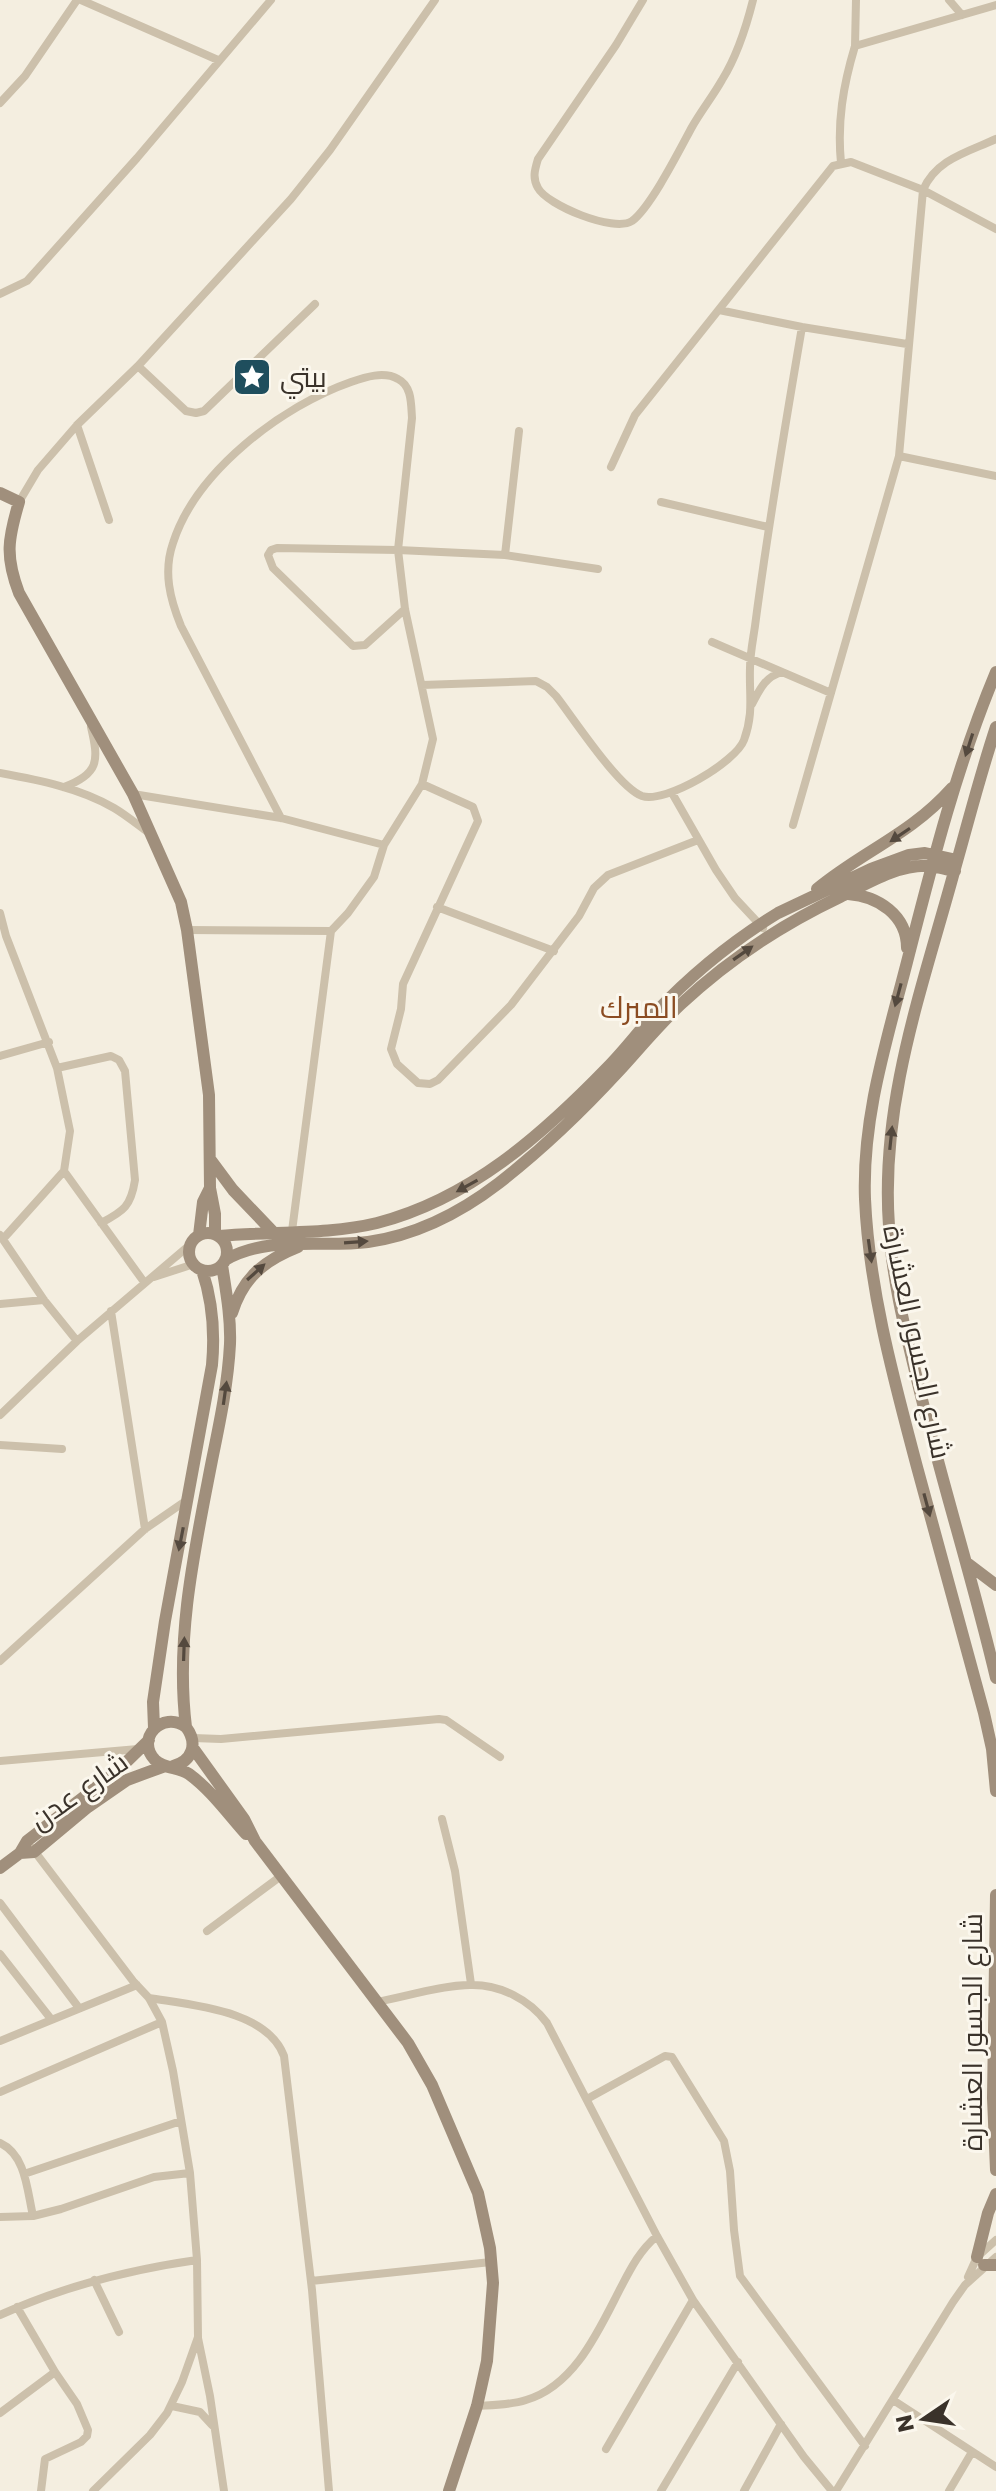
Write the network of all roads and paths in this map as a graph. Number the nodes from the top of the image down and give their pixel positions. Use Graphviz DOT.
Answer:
graph roads {
  1 [pos="79,0"];
  2 [pos="271,0"];
  3 [pos="435,0"];
  4 [pos="643,0"];
  5 [pos="753,0"];
  6 [pos="856,0"];
  7 [pos="949,0"];
  8 [pos="996,5"];
  9 [pos="962,15"];
  10 [pos="855,46"];
  11 [pos="218,60"];
  12 [pos="0,103"];
  13 [pos="996,139"];
  14 [pos="841,163"];
  15 [pos="923,190"];
  16 [pos="996,229"];
  17 [pos="0,294"];
  18 [pos="315,304"];
  19 [pos="719,310"];
  20 [pos="802,327"];
  21 [pos="907,344"];
  22 [pos="138,366"];
  23 [pos="77,425"];
  24 [pos="519,431"];
  25 [pos="899,456"];
  26 [pos="611,467"];
  27 [pos="996,476"];
  28 [pos="0,493"];
  29 [pos="19,502"];
  30 [pos="661,502"];
  31 [pos="109,520"];
  32 [pos="768,527"];
  33 [pos="398,550"];
  34 [pos="505,555"];
  35 [pos="4,562"];
  36 [pos="598,569"];
  37 [pos="405,609"];
  38 [pos="712,642"];
  39 [pos="751,657"];
  40 [pos="782,672"];
  41 [pos="996,672"];
  42 [pos="422,685"];
  43 [pos="831,693"];
  44 [pos="752,705"];
  45 [pos="87,711"];
  46 [pos="996,727"];
  47 [pos="0,773"];
  48 [pos="957,783"];
  49 [pos="422,784"];
  50 [pos="63,787"];
  51 [pos="672,793"];
  52 [pos="133,794"];
  53 [pos="281,818"];
  54 [pos="793,825"];
  55 [pos="153,836"];
  56 [pos="698,840"];
  57 [pos="384,845"];
  58 [pos="933,860"];
  59 [pos="956,866"];
  60 [pos="845,894"];
  61 [pos="801,903"];
  62 [pos="437,907"];
  63 [pos="0,913"];
  64 [pos="760,924"];
  65 [pos="187,930"];
  66 [pos="331,931"];
  67 [pos="768,936"];
  68 [pos="554,951"];
  69 [pos="906,965"];
  70 [pos="49,1042"];
  71 [pos="0,1056"];
  72 [pos="57,1068"];
  73 [pos="209,1157"];
  74 [pos="64,1171"];
  75 [pos="210,1188"];
  76 [pos="101,1223"];
  77 [pos="292,1231"];
  78 [pos="273,1232"];
  79 [pos="217,1235"];
  80 [pos="1,1237"];
  81 [pos="195,1239"];
  82 [pos="304,1244"];
  83 [pos="224,1263"];
  84 [pos="198,1267"];
  85 [pos="146,1280"];
  86 [pos="44,1300"];
  87 [pos="0,1304"];
  88 [pos="111,1311"];
  89 [pos="230,1320"];
  90 [pos="77,1341"];
  91 [pos="0,1415"];
  92 [pos="0,1445"];
  93 [pos="62,1449"];
  94 [pos="188,1500"];
  95 [pos="145,1529"];
  96 [pos="966,1562"];
  97 [pos="996,1585"];
  98 [pos="954,1605"];
  99 [pos="977,1605"];
  100 [pos="981,1622"];
  101 [pos="959,1625"];
  102 [pos="0,1661"];
  103 [pos="995,1667"];
  104 [pos="191,1738"];
  105 [pos="147,1739"];
  106 [pos="500,1757"];
  107 [pos="0,1761"];
  108 [pos="169,1766"];
  109 [pos="996,1791"];
  110 [pos="442,1819"];
  111 [pos="255,1841"];
  112 [pos="30,1846"];
  113 [pos="0,1868"];
  114 [pos="281,1876"];
  115 [pos="996,1895"];
  116 [pos="0,1903"];
  117 [pos="207,1931"];
  118 [pos="2,1961"];
  119 [pos="471,1984"];
  120 [pos="137,1985"];
  121 [pos="149,1998"];
  122 [pos="376,2002"];
  123 [pos="79,2008"];
  124 [pos="51,2019"];
  125 [pos="162,2022"];
  126 [pos="0,2041"];
  127 [pos="0,2092"];
  128 [pos="587,2099"];
  129 [pos="181,2121"];
  130 [pos="0,2143"];
  131 [pos="996,2170"];
  132 [pos="190,2173"];
  133 [pos="24,2174"];
  134 [pos="996,2194"];
  135 [pos="33,2216"];
  136 [pos="0,2217"];
  137 [pos="657,2236"];
  138 [pos="996,2240"];
  139 [pos="996,2257"];
  140 [pos="197,2260"];
  141 [pos="491,2262"];
  142 [pos="986,2262"];
  143 [pos="94,2280"];
  144 [pos="311,2281"];
  145 [pos="693,2300"];
  146 [pos="17,2307"];
  147 [pos="0,2315"];
  148 [pos="119,2332"];
  149 [pos="198,2337"];
  150 [pos="738,2362"];
  151 [pos="55,2372"];
  152 [pos="893,2400"];
  153 [pos="172,2406"];
  154 [pos="477,2406"];
  155 [pos="0,2413"];
  156 [pos="781,2424"];
  157 [pos="213,2426"];
  158 [pos="865,2446"];
  159 [pos="606,2449"];
  160 [pos="972,2452"];
  161 [pos="996,2467"];
  162 [pos="41,2491"];
  163 [pos="93,2491"];
  164 [pos="224,2491"];
  165 [pos="329,2491"];
  166 [pos="449,2491"];
  167 [pos="661,2491"];
  168 [pos="744,2491"];
  169 [pos="834,2491"];
  170 [pos="949,2491"];
  1 -- 11 [label="street"];
  1 -- 12 [label="street"];
  2 -- 11 [label="street"];
  3 -- 22 [label="street"];
  4 -- 5 [label="street"];
  6 -- 10 [label="street"];
  7 -- 9 [label="street"];
  8 -- 9 [label="street"];
  9 -- 10 [label="street"];
  10 -- 14 [label="street"];
  11 -- 17 [label="street"];
  13 -- 15 [label="street"];
  14 -- 15 [label="street"];
  14 -- 19 [label="street"];
  15 -- 16 [label="street"];
  15 -- 21 [label="street"];
  18 -- 22 [label="street"];
  19 -- 20 [label="street"];
  19 -- 26 [label="street"];
  20 -- 21 [label="street"];
  20 -- 32 [label="street"];
  21 -- 25 [label="street"];
  22 -- 23 [label="street"];
  23 -- 29 [label="street"];
  23 -- 31 [label="street"];
  24 -- 34 [label="street"];
  25 -- 27 [label="street"];
  25 -- 43 [label="street"];
  28 -- 29 [label="street"];
  29 -- 35 [label="street"];
  30 -- 32 [label="street"];
  32 -- 39 [label="street"];
  33 -- 34 [label="street"];
  33 -- 37 [label="street"];
  33 -- 37 [label="street"];
  33 -- 53 [label="street"];
  34 -- 36 [label="street"];
  35 -- 45 [label="street"];
  37 -- 42 [label="street"];
  38 -- 39 [label="street"];
  39 -- 40 [label="street"];
  39 -- 44 [label="street"];
  40 -- 43 [label="street"];
  40 -- 44 [label="street"];
  41 -- 48 [label="street, شارع الجسور العشارة, one-way"];
  42 -- 49 [label="street"];
  42 -- 51 [label="street"];
  43 -- 54 [label="street"];
  44 -- 51 [label="street"];
  45 -- 50 [label="street"];
  45 -- 52 [label="street"];
  46 -- 59 [label="street, شارع الجسور العشارة"];
  47 -- 50 [label="street"];
  48 -- 58 [label="street, شارع الجسور العشارة"];
  48 -- 61 [label="street, one-way"];
  49 -- 57 [label="street"];
  49 -- 62 [label="street"];
  50 -- 55 [label="street"];
  51 -- 56 [label="street"];
  52 -- 53 [label="street"];
  52 -- 55 [label="street"];
  53 -- 57 [label="street"];
  55 -- 65 [label="street"];
  56 -- 64 [label="street"];
  56 -- 68 [label="street"];
  57 -- 66 [label="street"];
  58 -- 59 [label="street"];
  58 -- 60 [label="street"];
  58 -- 61 [label="street"];
  58 -- 69 [label="street, شارع الجسور العشارة"];
  96 -- 59 [label="street, شارع الجسور العشارة, one-way"];
  60 -- 67 [label="street"];
  60 -- 69 [label="street"];
  61 -- 64 [label="street"];
  62 -- 68 [label="street"];
  62 -- 68 [label="street"];
  63 -- 70 [label="street"];
  64 -- 67 [label="street"];
  64 -- 77 [label="street, one-way"];
  65 -- 66 [label="street"];
  65 -- 73 [label="street"];
  66 -- 77 [label="street"];
  82 -- 67 [label="street, one-way"];
  69 -- 98 [label="street, شارع الجسور العشارة, one-way"];
  70 -- 71 [label="street"];
  70 -- 72 [label="street"];
  72 -- 74 [label="street"];
  72 -- 76 [label="street"];
  73 -- 75 [label="street"];
  73 -- 78 [label="street"];
  74 -- 76 [label="street"];
  74 -- 80 [label="street"];
  75 -- 79 [label="street"];
  75 -- 81 [label="street"];
  76 -- 85 [label="street"];
  77 -- 78 [label="street"];
  78 -- 79 [label="street"];
  79 -- 81 [label="street"];
  79 -- 83 [label="street"];
  80 -- 86 [label="street"];
  81 -- 84 [label="street"];
  81 -- 85 [label="street"];
  82 -- 83 [label="street"];
  89 -- 82 [label="street, one-way"];
  83 -- 84 [label="street"];
  83 -- 89 [label="street"];
  84 -- 85 [label="street"];
  84 -- 94 [label="street"];
  85 -- 88 [label="street"];
  86 -- 87 [label="street"];
  86 -- 90 [label="street"];
  88 -- 90 [label="street"];
  88 -- 95 [label="street"];
  104 -- 89 [label="street, one-way"];
  90 -- 91 [label="street"];
  92 -- 93 [label="street"];
  94 -- 95 [label="street"];
  94 -- 105 [label="street, one-way"];
  95 -- 102 [label="street"];
  96 -- 97 [label="street"];
  96 -- 99 [label="street, شارع الجسور العشارة"];
  98 -- 99 [label="street"];
  98 -- 101 [label="street, شارع الجسور العشارة"];
  99 -- 100 [label="street, شارع الجسور العشارة"];
  100 -- 101 [label="street"];
  100 -- 103 [label="street, شارع الجسور العشارة"];
  101 -- 109 [label="street, شارع الجسور العشارة"];
  104 -- 105 [label="street"];
  104 -- 106 [label="street"];
  104 -- 108 [label="street"];
  104 -- 111 [label="street"];
  105 -- 107 [label="street"];
  105 -- 108 [label="street"];
  105 -- 112 [label="street, شارع عدن"];
  108 -- 111 [label="street"];
  108 -- 112 [label="street, شارع عدن"];
  110 -- 119 [label="street"];
  111 -- 114 [label="street"];
  112 -- 113 [label="street, شارع عدن"];
  112 -- 120 [label="street"];
  114 -- 117 [label="street"];
  114 -- 122 [label="street"];
  115 -- 131 [label="street, شارع الجسور العشارة"];
  116 -- 123 [label="street"];
  118 -- 124 [label="street"];
  119 -- 122 [label="street"];
  119 -- 128 [label="street"];
  120 -- 121 [label="street"];
  120 -- 123 [label="street"];
  121 -- 125 [label="street"];
  121 -- 144 [label="street"];
  122 -- 141 [label="street"];
  123 -- 124 [label="street"];
  124 -- 126 [label="street"];
  125 -- 127 [label="street"];
  125 -- 129 [label="street"];
  128 -- 137 [label="street"];
  128 -- 158 [label="street"];
  129 -- 132 [label="street"];
  129 -- 133 [label="street"];
  130 -- 133 [label="street"];
  132 -- 135 [label="street"];
  132 -- 140 [label="street"];
  133 -- 135 [label="street"];
  134 -- 142 [label="street"];
  135 -- 136 [label="street"];
  137 -- 145 [label="street"];
  137 -- 154 [label="street"];
  138 -- 142 [label="street"];
  139 -- 142 [label="street"];
  140 -- 143 [label="street"];
  140 -- 149 [label="street"];
  141 -- 144 [label="street"];
  141 -- 154 [label="street"];
  142 -- 152 [label="street"];
  143 -- 146 [label="street"];
  143 -- 148 [label="street"];
  144 -- 165 [label="street"];
  145 -- 150 [label="street"];
  145 -- 159 [label="street"];
  146 -- 147 [label="street"];
  146 -- 151 [label="street"];
  149 -- 153 [label="street"];
  149 -- 157 [label="street"];
  150 -- 156 [label="street"];
  150 -- 167 [label="street"];
  151 -- 155 [label="street"];
  151 -- 162 [label="street"];
  152 -- 158 [label="street"];
  152 -- 160 [label="street"];
  153 -- 157 [label="street"];
  153 -- 163 [label="street"];
  154 -- 166 [label="street"];
  156 -- 168 [label="street"];
  156 -- 169 [label="street"];
  157 -- 164 [label="street"];
  158 -- 169 [label="street"];
  160 -- 161 [label="street"];
  160 -- 170 [label="street"];
}
